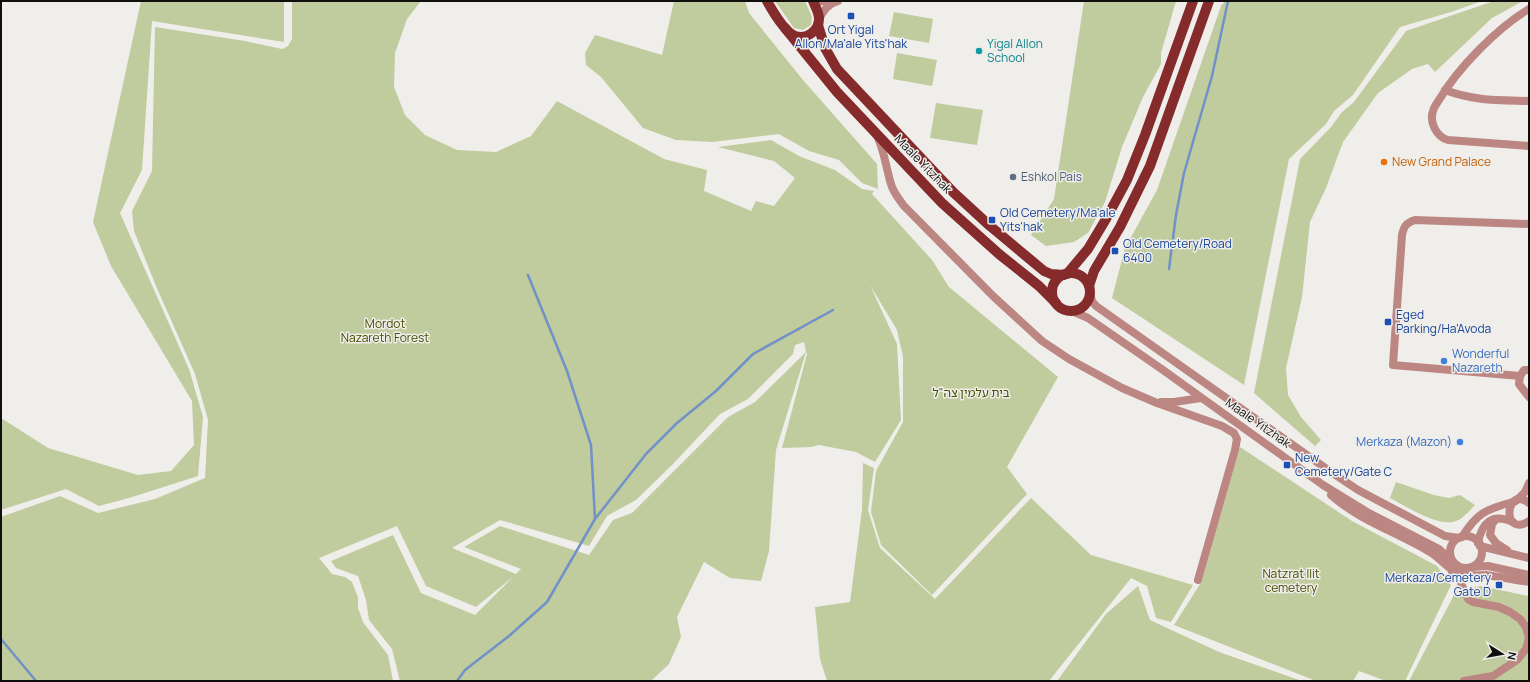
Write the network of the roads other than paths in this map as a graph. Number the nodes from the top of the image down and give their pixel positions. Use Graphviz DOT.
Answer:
graph roads {
  1 [pos="768,1"];
  2 [pos="813,1"];
  3 [pos="820,1"];
  4 [pos="837,1"];
  5 [pos="1193,1"];
  6 [pos="1209,1"];
  7 [pos="1529,9"];
  8 [pos="819,22"];
  9 [pos="785,28"];
  10 [pos="1445,90"];
  11 [pos="1529,102"];
  12 [pos="877,134"];
  13 [pos="1529,146"];
  14 [pos="1529,224"];
  15 [pos="1066,274"];
  16 [pos="1090,290"];
  17 [pos="1056,303"];
  18 [pos="1072,311"];
  19 [pos="1529,370"];
  20 [pos="1520,376"];
  21 [pos="1529,397"];
  22 [pos="1201,398"];
  23 [pos="1154,402"];
  24 [pos="1529,483"];
  25 [pos="1514,502"];
  26 [pos="1529,503"];
  27 [pos="1496,519"];
  28 [pos="1513,522"];
  29 [pos="1527,523"];
  30 [pos="1461,537"];
  31 [pos="1479,545"];
  32 [pos="1512,554"];
  33 [pos="1529,558"];
  34 [pos="1452,566"];
  35 [pos="1472,567"];
  36 [pos="1482,575"];
  37 [pos="1529,575"];
  38 [pos="1198,580"];
  39 [pos="1529,582"];
  40 [pos="1467,595"];
  41 [pos="1464,681"];
  1 -- 9 [label="main road, Maale Yitzhak"];
  2 -- 8 [label="main road, Maale Yitzhak"];
  3 -- 4 [label="street"];
  4 -- 8 [label="street"];
  5 -- 15 [label="main road"];
  6 -- 16 [label="main road"];
  7 -- 10 [label="street"];
  8 -- 9 [label="main road"];
  8 -- 15 [label="main road, Maale Yitzhak"];
  9 -- 12 [label="main road, Maale Yitzhak"];
  10 -- 11 [label="street"];
  10 -- 13 [label="street"];
  12 -- 17 [label="main road, Maale Yitzhak"];
  12 -- 23 [label="street"];
  14 -- 20 [label="street"];
  15 -- 16 [label="main road"];
  15 -- 17 [label="main road"];
  16 -- 18 [label="main road"];
  16 -- 30 [label="street, Maale Yitzhak"];
  17 -- 18 [label="main road"];
  18 -- 22 [label="street, Maale Yitzhak"];
  19 -- 20 [label="street"];
  20 -- 21 [label="street"];
  22 -- 23 [label="street"];
  22 -- 34 [label="street, Maale Yitzhak"];
  23 -- 38 [label="street"];
  24 -- 25 [label="street"];
  25 -- 26 [label="street"];
  25 -- 28 [label="street"];
  25 -- 30 [label="street"];
  27 -- 28 [label="street"];
  27 -- 31 [label="street"];
  27 -- 32 [label="street"];
  28 -- 29 [label="street"];
  30 -- 31 [label="street"];
  30 -- 34 [label="street"];
  31 -- 32 [label="street"];
  31 -- 35 [label="street"];
  32 -- 33 [label="street"];
  34 -- 35 [label="street"];
  34 -- 36 [label="street"];
  34 -- 40 [label="street"];
  35 -- 37 [label="street"];
  36 -- 39 [label="street"];
  36 -- 40 [label="street"];
  40 -- 41 [label="street"];
}
